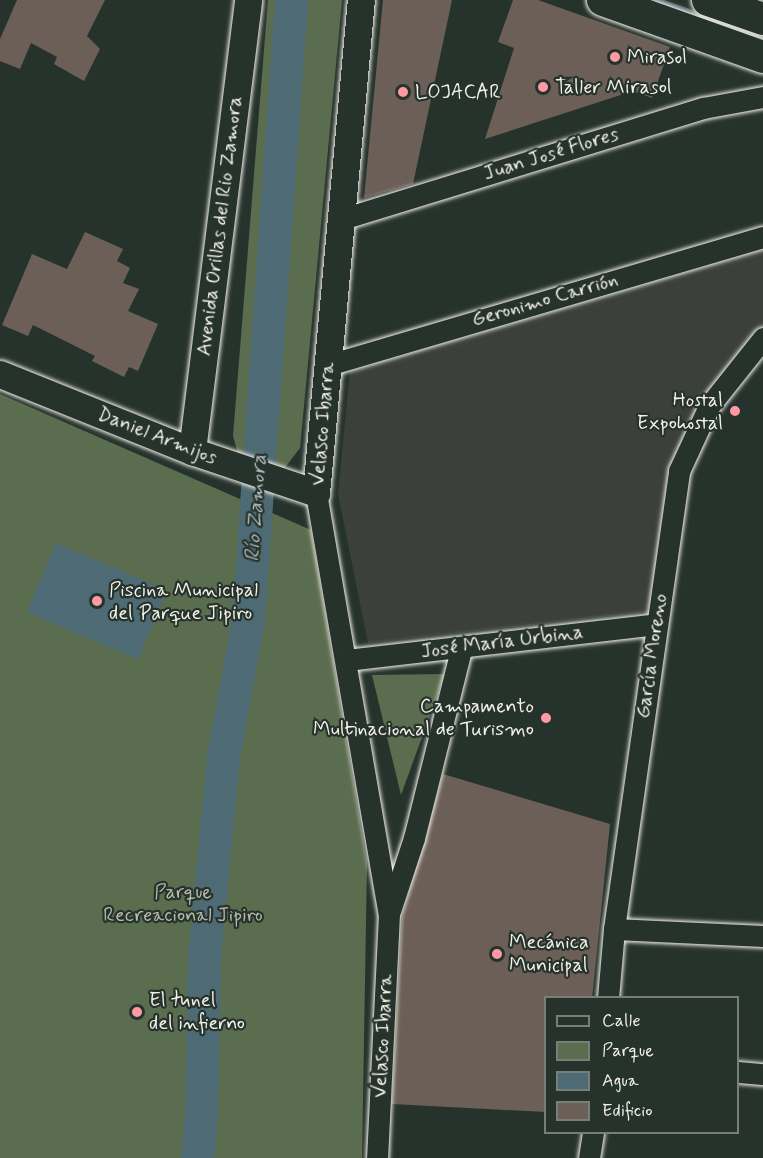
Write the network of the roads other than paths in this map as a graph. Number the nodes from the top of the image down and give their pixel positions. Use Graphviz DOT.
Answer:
graph roads {
  1 [pos="248,0"];
  2 [pos="361,0"];
  3 [pos="603,0"];
  4 [pos="708,0"];
  5 [pos="659,10"];
  6 [pos="763,19"];
  7 [pos="763,57"];
  8 [pos="763,97"];
  9 [pos="342,219"];
  10 [pos="763,237"];
  11 [pos="763,338"];
  12 [pos="328,365"];
  13 [pos="0,374"];
  14 [pos="192,451"];
  15 [pos="316,493"];
  16 [pos="657,624"];
  17 [pos="461,649"];
  18 [pos="346,660"];
  19 [pos="389,914"];
  20 [pos="614,929"];
  21 [pos="763,936"];
  22 [pos="608,996"];
  23 [pos="739,1072"];
  24 [pos="763,1074"];
  25 [pos="593,1134"];
  26 [pos="376,1158"];
  27 [pos="589,1158"];
  1 -- 14 [label="main road, Avenida Orillas del Rio Zamora"];
  2 -- 9 [label="main road, Velasco Ibarra"];
  3 -- 5 [label="highway"];
  4 -- 6 [label="highway"];
  5 -- 7 [label="highway"];
  8 -- 9 [label="street, Juan José Flores"];
  9 -- 12 [label="main road, Velasco Ibarra"];
  10 -- 12 [label="street, Geronimo Carrión"];
  11 -- 16 [label="street, García Moreno"];
  12 -- 15 [label="main road, Velasco Ibarra"];
  13 -- 14 [label="main road, Daniel Armijos"];
  14 -- 15 [label="main road, Daniel Armijos"];
  15 -- 18 [label="street, Velasco Ibarra"];
  16 -- 17 [label="street, José María Urbina"];
  16 -- 20 [label="street, García Moreno"];
  17 -- 18 [label="street, José María Urbina"];
  17 -- 19 [label="street, Velasco Ibarra"];
  18 -- 19 [label="street, Velasco Ibarra"];
  19 -- 26 [label="street, Velasco Ibarra"];
  20 -- 21 [label="street"];
  20 -- 22 [label="street, García Moreno"];
  23 -- 24 [label="street"];
  25 -- 27 [label="street"];
}
